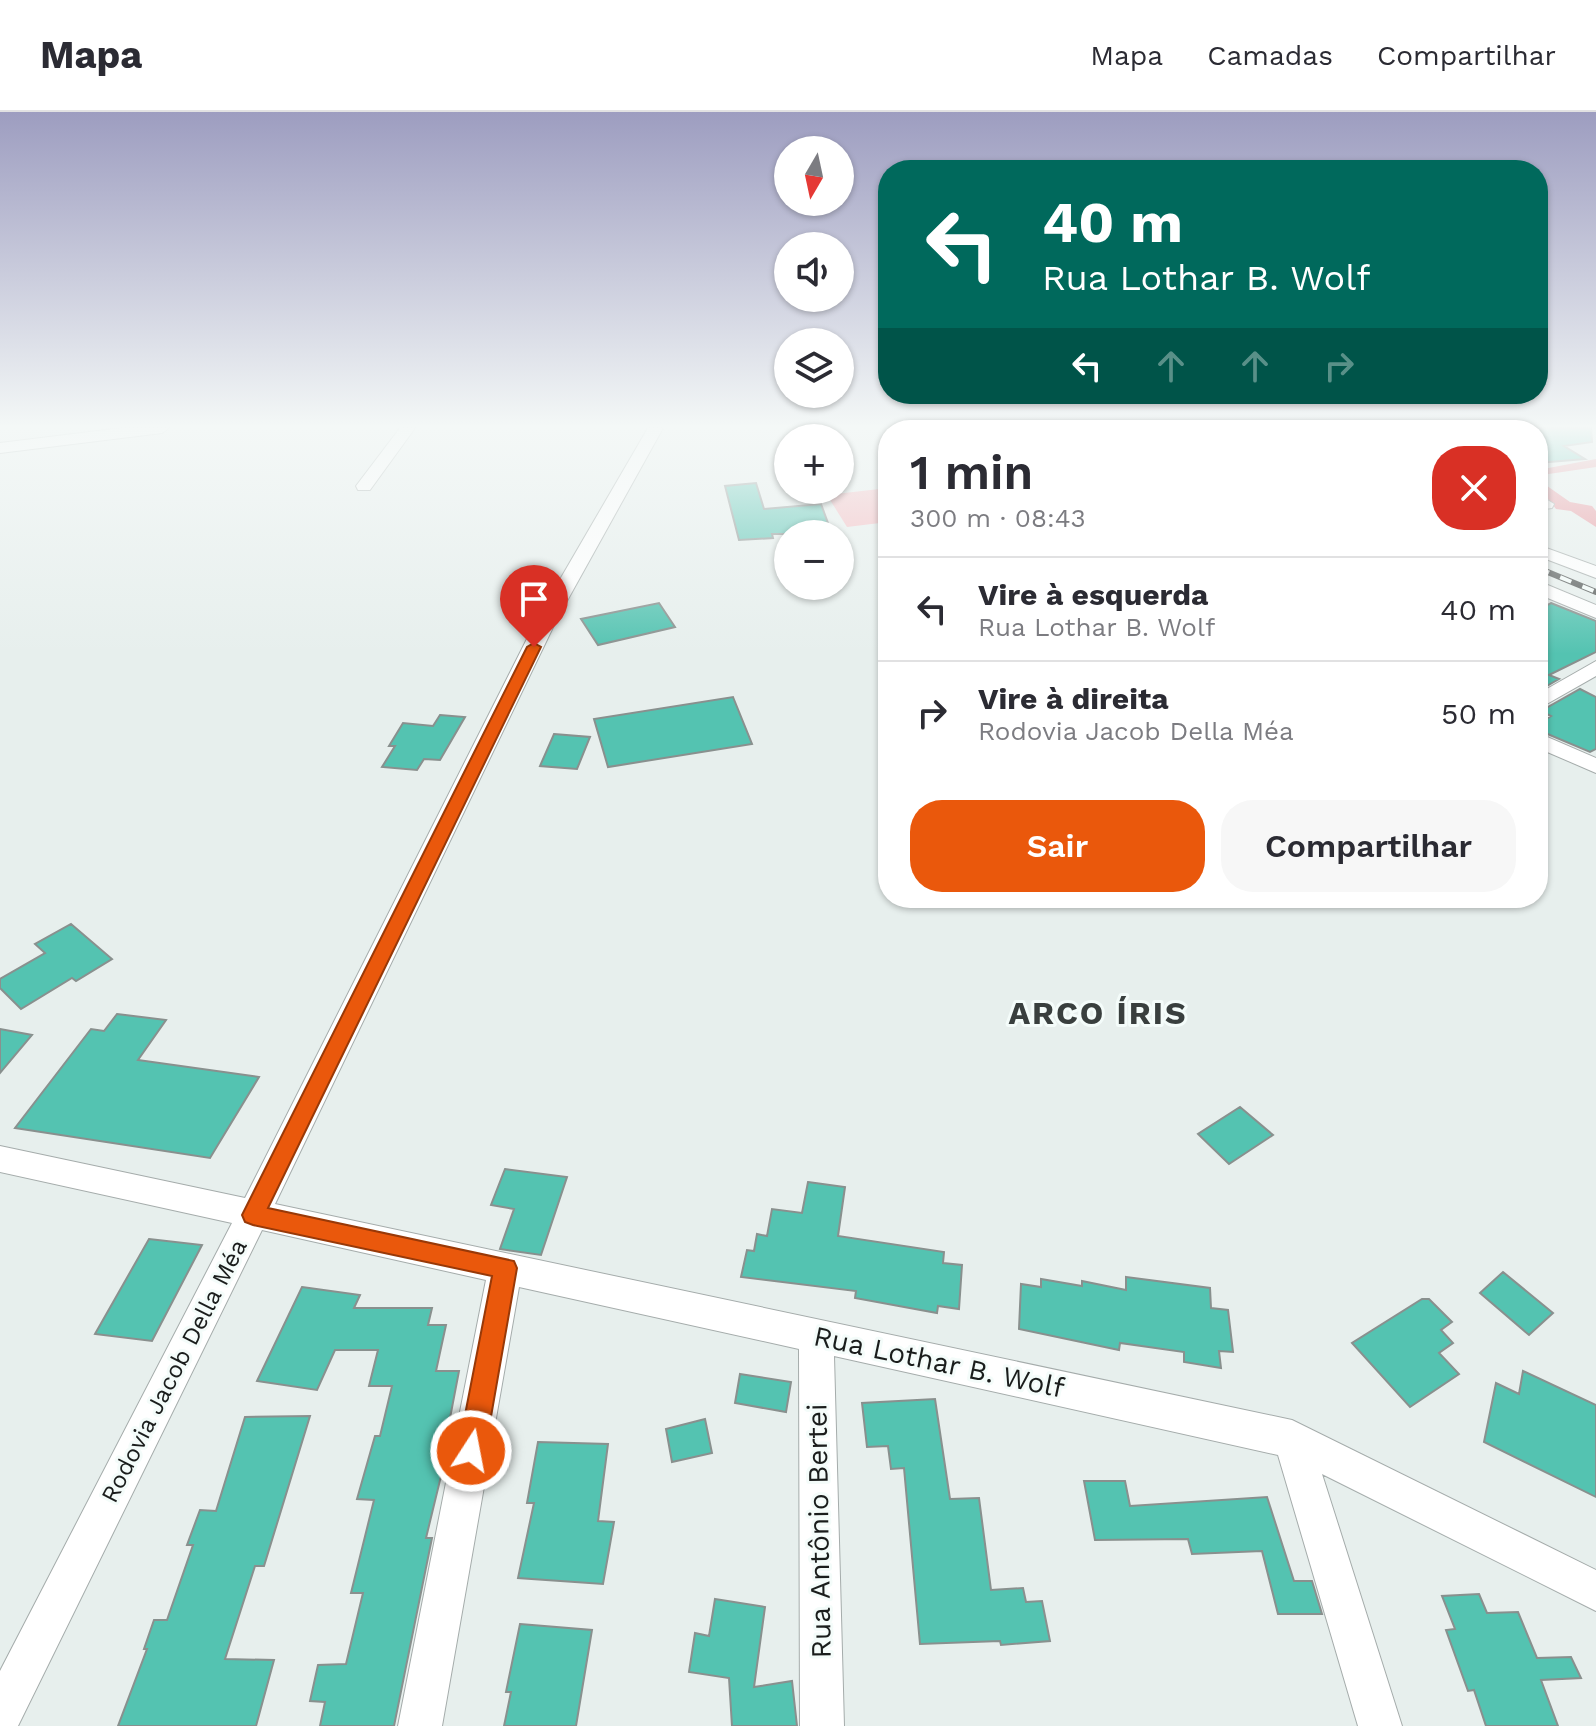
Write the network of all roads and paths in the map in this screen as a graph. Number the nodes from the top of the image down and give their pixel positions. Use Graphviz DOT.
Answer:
graph roads {
  1 [pos="613,503"];
  2 [pos="1548,554"];
  3 [pos="1593,570"];
  4 [pos="1548,591"];
  5 [pos="1596,612"];
  6 [pos="1596,667"];
  7 [pos="1548,697"];
  8 [pos="1548,744"];
  9 [pos="1596,766"];
  10 [pos="0,1159"];
  11 [pos="253,1215"];
  12 [pos="505,1268"];
  13 [pos="816,1336"];
  14 [pos="1292,1439"];
  15 [pos="1596,1591"];
  16 [pos="0,1716"];
  17 [pos="420,1726"];
  18 [pos="822,1726"];
  19 [pos="1380,1726"];
  1 -- 11 [label="street, Rodovia Jacob Della Méa"];
  2 -- 3 [label="street"];
  4 -- 5 [label="street"];
  6 -- 7 [label="street"];
  8 -- 9 [label="street"];
  10 -- 11 [label="street, Rua Lothar B. Wolf"];
  11 -- 12 [label="street, Rua Lothar B. Wolf"];
  11 -- 16 [label="street, Rodovia Jacob Della Méa"];
  12 -- 13 [label="street, Rua Lothar B. Wolf"];
  12 -- 17 [label="street"];
  13 -- 14 [label="street, Rua Lothar B. Wolf"];
  13 -- 18 [label="street, Rua Antônio Bertei"];
  14 -- 15 [label="street, Rua Lothar B. Wolf"];
  14 -- 19 [label="street"];
}
